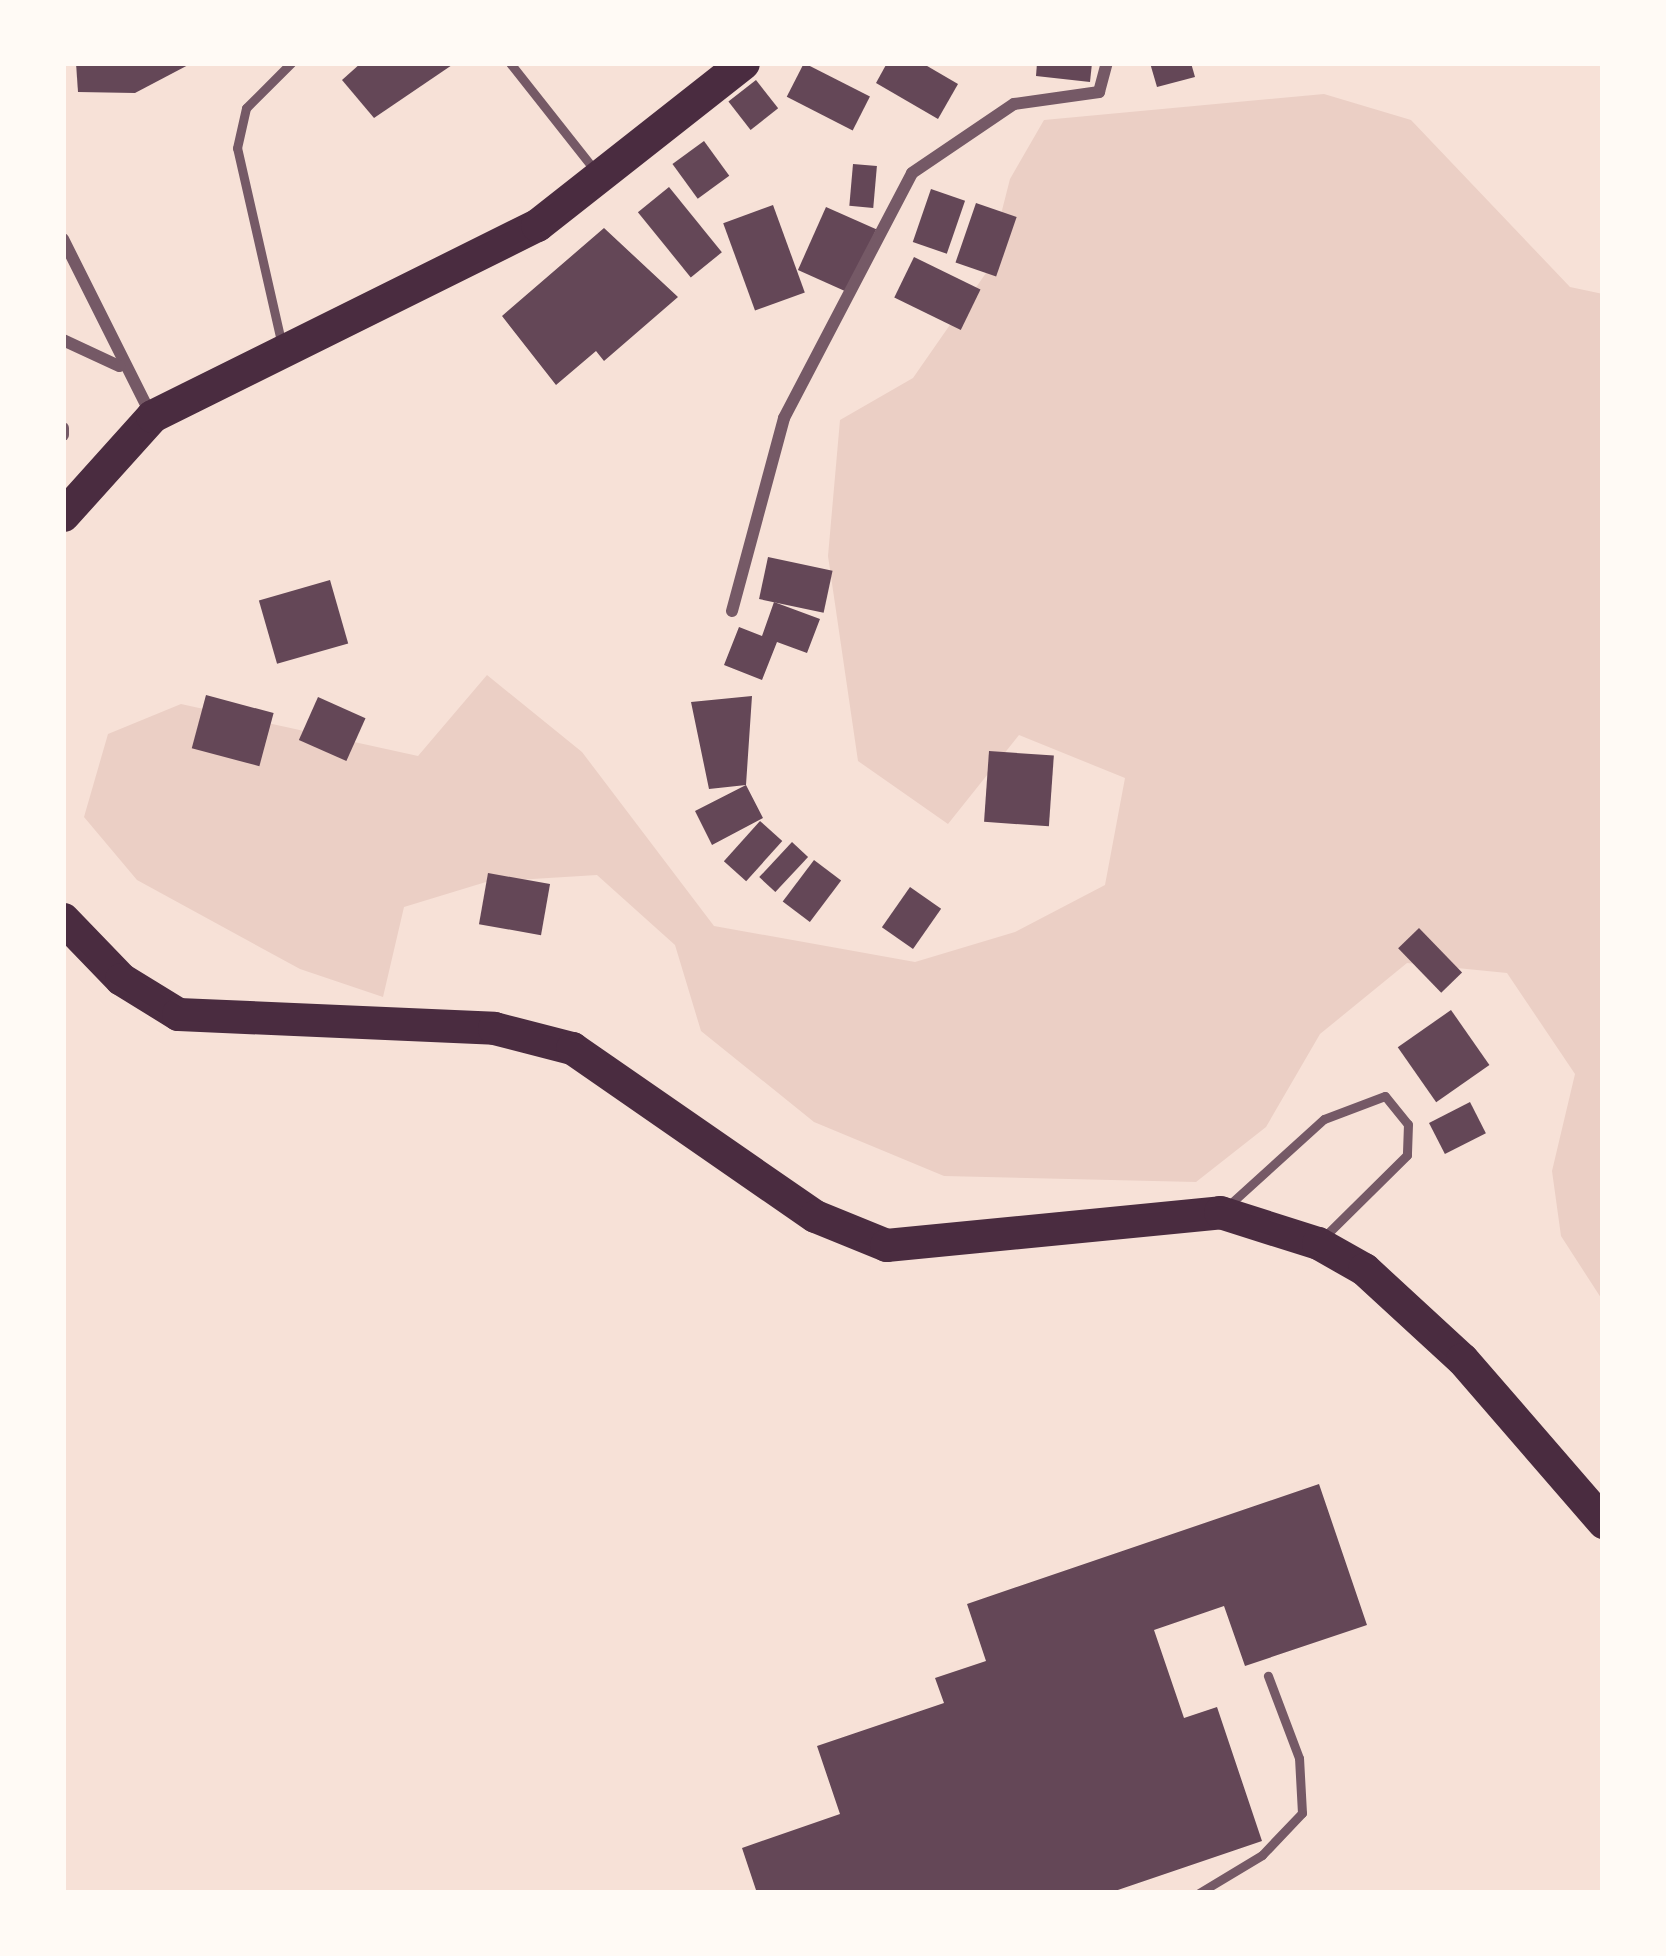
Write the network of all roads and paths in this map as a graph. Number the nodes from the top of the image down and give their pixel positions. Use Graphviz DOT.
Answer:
graph roads {
  1 [pos="291,63"];
  2 [pos="510,63"];
  3 [pos="742,63"];
  4 [pos="1107,63"];
  5 [pos="601,178"];
  6 [pos="63,239"];
  7 [pos="63,340"];
  8 [pos="283,352"];
  9 [pos="120,366"];
  10 [pos="152,416"];
  11 [pos="64,508"];
  12 [pos="732,611"];
  13 [pos="63,919"];
  14 [pos="1220,1212"];
  15 [pos="1318,1243"];
  16 [pos="1603,1522"];
  17 [pos="1268,1676"];
  18 [pos="1198,1893"];
  1 -- 8 [label="lane"];
  2 -- 5 [label="lane"];
  3 -- 5 [label="highway"];
  4 -- 12 [label="street"];
  5 -- 8 [label="highway"];
  6 -- 9 [label="street"];
  7 -- 9 [label="street"];
  8 -- 10 [label="highway"];
  9 -- 10 [label="street"];
  10 -- 11 [label="highway"];
  13 -- 14 [label="highway"];
  14 -- 15 [label="highway"];
  14 -- 15 [label="lane"];
  15 -- 16 [label="highway"];
  17 -- 18 [label="lane"];
}
